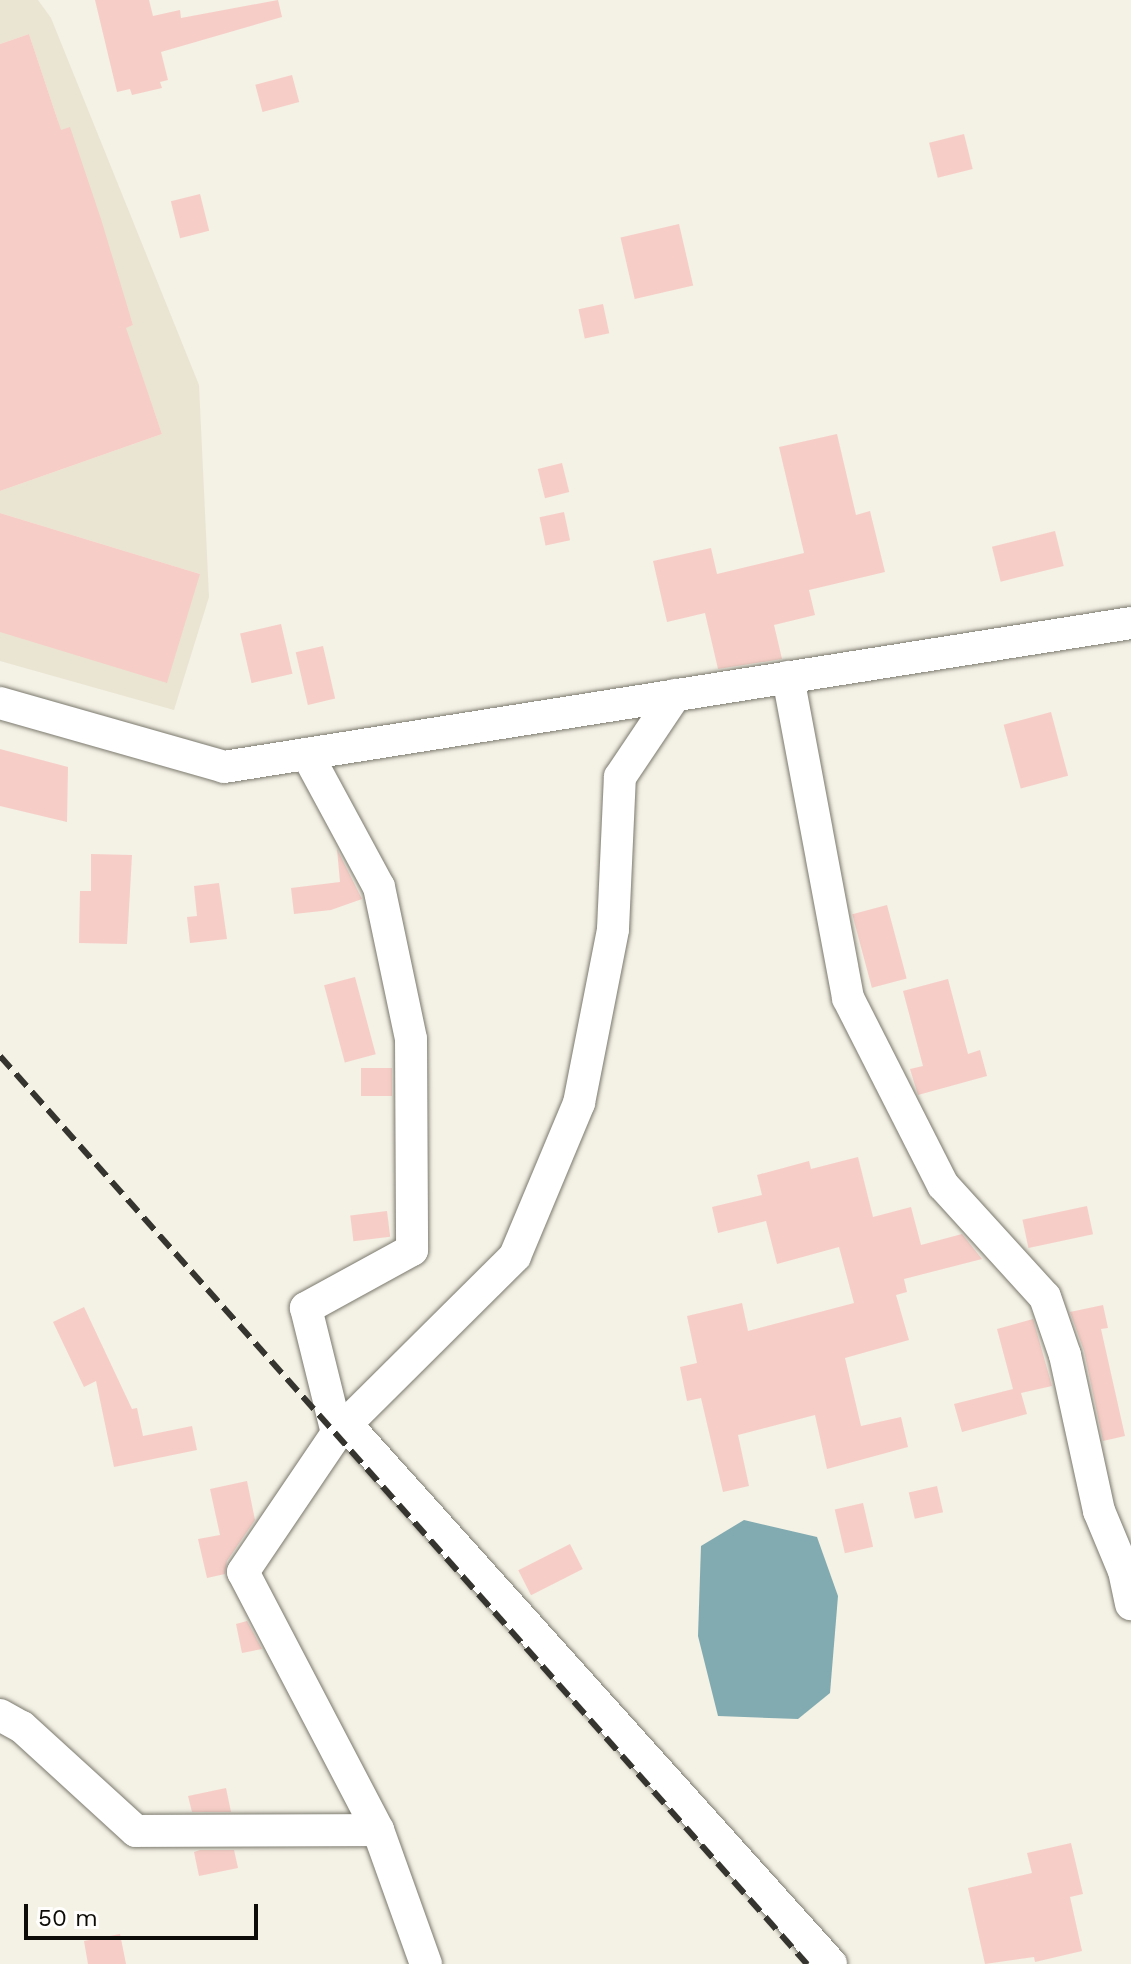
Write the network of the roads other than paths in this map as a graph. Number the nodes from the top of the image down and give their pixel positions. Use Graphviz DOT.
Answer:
graph roads {
  1 [pos="1131,623"];
  2 [pos="788,677"];
  3 [pos="675,695"];
  4 [pos="0,703"];
  5 [pos="307,754"];
  6 [pos="342,1429"];
  7 [pos="1131,1604"];
  8 [pos="0,1715"];
  9 [pos="378,1830"];
  10 [pos="426,1964"];
  11 [pos="831,1964"];
  1 -- 2 [label="street"];
  2 -- 3 [label="street"];
  2 -- 7 [label="street"];
  3 -- 5 [label="street"];
  3 -- 6 [label="street"];
  4 -- 5 [label="street"];
  5 -- 6 [label="street"];
  6 -- 9 [label="street"];
  6 -- 11 [label="street"];
  8 -- 9 [label="street"];
  9 -- 10 [label="street"];
}
